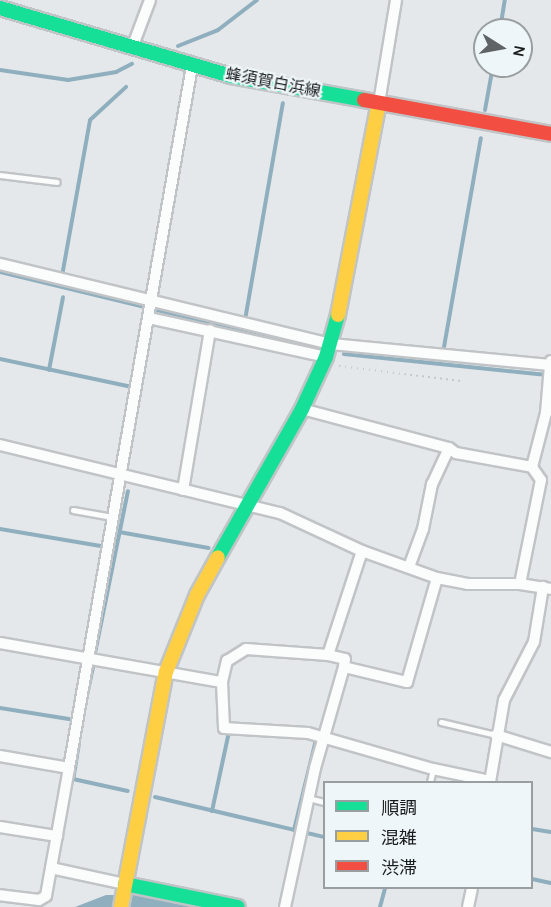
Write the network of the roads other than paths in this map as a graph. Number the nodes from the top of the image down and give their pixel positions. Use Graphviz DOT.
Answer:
graph roads {
  1 [pos="150,0"];
  2 [pos="396,0"];
  3 [pos="0,8"];
  4 [pos="132,48"];
  5 [pos="192,66"];
  6 [pos="379,104"];
  7 [pos="551,134"];
  8 [pos="0,175"];
  9 [pos="57,182"];
  10 [pos="0,264"];
  11 [pos="151,310"];
  12 [pos="210,330"];
  13 [pos="327,355"];
  14 [pos="550,368"];
  15 [pos="302,409"];
  16 [pos="0,445"];
  17 [pos="449,448"];
  18 [pos="532,467"];
  19 [pos="122,475"];
  20 [pos="546,481"];
  21 [pos="183,490"];
  22 [pos="247,505"];
  23 [pos="73,510"];
  24 [pos="114,518"];
  25 [pos="362,551"];
  26 [pos="409,567"];
  27 [pos="437,578"];
  28 [pos="520,584"];
  29 [pos="547,588"];
  30 [pos="0,643"];
  31 [pos="328,655"];
  32 [pos="89,658"];
  33 [pos="344,667"];
  34 [pos="166,672"];
  35 [pos="222,682"];
  36 [pos="441,722"];
  37 [pos="496,735"];
  38 [pos="325,737"];
  39 [pos="551,752"];
  40 [pos="0,756"];
  41 [pos="69,768"];
  42 [pos="433,769"];
  43 [pos="430,781"];
  44 [pos="486,781"];
  45 [pos="490,781"];
  46 [pos="308,798"];
  47 [pos="323,802"];
  48 [pos="0,827"];
  49 [pos="57,836"];
  50 [pos="51,868"];
  51 [pos="472,889"];
  52 [pos="0,895"];
  53 [pos="123,895"];
  54 [pos="238,907"];
  55 [pos="285,907"];
  56 [pos="468,907"];
  1 -- 4 [label="street"];
  2 -- 6 [label="street"];
  3 -- 4 [label="street, 蜂須賀白浜線"];
  4 -- 5 [label="street, 蜂須賀白浜線"];
  5 -- 6 [label="street, 蜂須賀白浜線"];
  5 -- 11 [label="street"];
  6 -- 7 [label="street, 蜂須賀白浜線"];
  6 -- 13 [label="street"];
  8 -- 9 [label="lane"];
  10 -- 11 [label="street"];
  11 -- 12 [label="street"];
  11 -- 13 [label="street"];
  11 -- 19 [label="street"];
  12 -- 13 [label="street"];
  12 -- 21 [label="street"];
  13 -- 14 [label="street"];
  13 -- 15 [label="street"];
  14 -- 18 [label="street"];
  15 -- 17 [label="street"];
  15 -- 22 [label="street"];
  16 -- 19 [label="street"];
  17 -- 18 [label="street"];
  17 -- 26 [label="street"];
  18 -- 20 [label="street"];
  19 -- 21 [label="street"];
  19 -- 24 [label="street"];
  20 -- 28 [label="street"];
  21 -- 22 [label="street"];
  22 -- 25 [label="street"];
  22 -- 34 [label="street"];
  23 -- 24 [label="lane"];
  24 -- 32 [label="street"];
  25 -- 26 [label="street"];
  25 -- 31 [label="street"];
  26 -- 27 [label="street"];
  27 -- 28 [label="street"];
  27 -- 33 [label="street"];
  28 -- 29 [label="street"];
  29 -- 37 [label="street"];
  30 -- 32 [label="street"];
  31 -- 33 [label="street"];
  31 -- 35 [label="street"];
  32 -- 34 [label="street"];
  32 -- 41 [label="street"];
  33 -- 38 [label="street"];
  34 -- 35 [label="street"];
  34 -- 53 [label="street"];
  35 -- 38 [label="street"];
  36 -- 37 [label="lane"];
  37 -- 39 [label="street"];
  37 -- 45 [label="street"];
  38 -- 42 [label="street"];
  38 -- 46 [label="street"];
  40 -- 41 [label="street"];
  41 -- 49 [label="street"];
  42 -- 43 [label="lane"];
  42 -- 44 [label="street"];
  46 -- 47 [label="lane"];
  46 -- 55 [label="street"];
  48 -- 49 [label="street"];
  49 -- 50 [label="street"];
  50 -- 52 [label="street"];
  50 -- 53 [label="street"];
  51 -- 56 [label="street"];
  53 -- 54 [label="street"];
}
